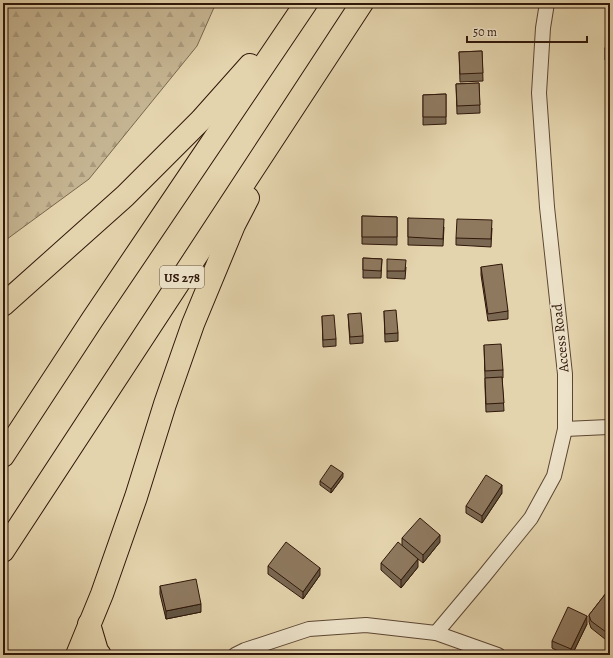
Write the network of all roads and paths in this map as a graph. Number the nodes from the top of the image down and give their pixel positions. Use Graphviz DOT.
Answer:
graph roads {
  1 [pos="362,3"];
  2 [pos="547,3"];
  3 [pos="304,5"];
  4 [pos="293,106"];
  5 [pos="3,305"];
  6 [pos="610,426"];
  7 [pos="564,429"];
  8 [pos="3,456"];
  9 [pos="3,551"];
  10 [pos="90,624"];
  11 [pos="436,633"];
  12 [pos="77,655"];
  13 [pos="100,655"];
  14 [pos="235,655"];
  15 [pos="498,655"];
  1 -- 4 [label="highway, US 278"];
  2 -- 7 [label="street, Access Road"];
  3 -- 5 [label="highway"];
  3 -- 8 [label="highway"];
  4 -- 9 [label="highway, US 278"];
  4 -- 10 [label="highway"];
  6 -- 7 [label="street"];
  7 -- 11 [label="street, Access Road"];
  10 -- 12 [label="highway"];
  10 -- 13 [label="highway"];
  11 -- 14 [label="street"];
  11 -- 15 [label="street"];
}
